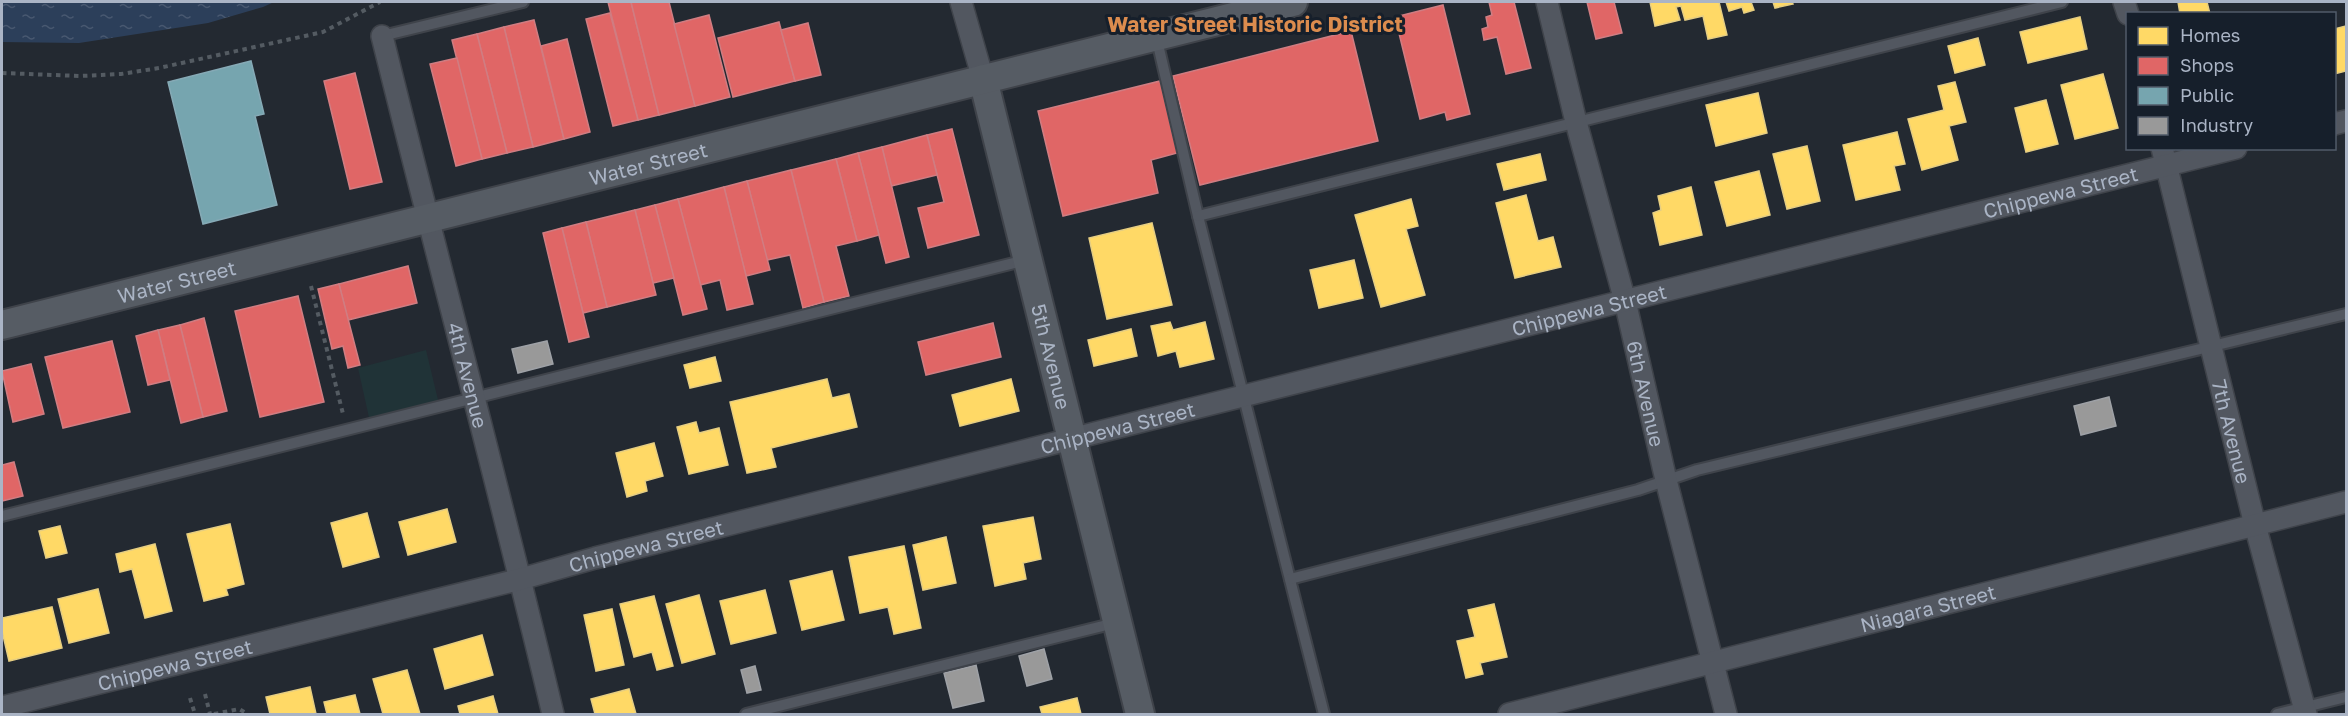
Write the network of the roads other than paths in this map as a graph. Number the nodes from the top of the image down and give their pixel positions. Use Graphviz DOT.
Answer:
graph roads {
  1 [pos="523,2"];
  2 [pos="961,2"];
  3 [pos="1293,2"];
  4 [pos="1547,2"];
  5 [pos="2062,2"];
  6 [pos="382,36"];
  7 [pos="1156,36"];
  8 [pos="982,79"];
  9 [pos="1576,122"];
  10 [pos="2220,150"];
  11 [pos="2164,157"];
  12 [pos="1198,216"];
  13 [pos="428,218"];
  14 [pos="1027,260"];
  15 [pos="1625,301"];
  16 [pos="2346,314"];
  17 [pos="2,325"];
  18 [pos="2211,347"];
  19 [pos="1244,395"];
  20 [pos="474,400"];
  21 [pos="1071,438"];
  22 [pos="1666,480"];
  23 [pos="2346,502"];
  24 [pos="2,516"];
  25 [pos="2255,525"];
  26 [pos="521,579"];
  27 [pos="1290,579"];
  28 [pos="1117,622"];
  29 [pos="1713,664"];
  30 [pos="2346,697"];
  31 [pos="2,707"];
  32 [pos="2305,711"];
  33 [pos="553,714"];
  34 [pos="746,714"];
  35 [pos="1140,714"];
  36 [pos="1324,714"];
  37 [pos="1509,714"];
  38 [pos="1726,714"];
  39 [pos="2277,714"];
  1 -- 6 [label="lane"];
  2 -- 8 [label="street, 5th Avenue"];
  3 -- 7 [label="main road, Water Street"];
  4 -- 9 [label="street, 6th Avenue"];
  5 -- 9 [label="lane"];
  6 -- 13 [label="street, 4th Avenue"];
  7 -- 8 [label="main road, Water Street"];
  7 -- 12 [label="lane"];
  8 -- 13 [label="main road, Water Street"];
  8 -- 14 [label="main road, 5th Avenue"];
  9 -- 12 [label="lane"];
  9 -- 15 [label="street, 6th Avenue"];
  10 -- 11 [label="street, Chippewa Street"];
  11 -- 15 [label="street, Chippewa Street"];
  11 -- 18 [label="street, 7th Avenue"];
  12 -- 19 [label="lane"];
  13 -- 17 [label="main road, Water Street"];
  13 -- 20 [label="street, 4th Avenue"];
  14 -- 20 [label="lane"];
  14 -- 21 [label="main road, 5th Avenue"];
  15 -- 19 [label="street, Chippewa Street"];
  15 -- 22 [label="street, 6th Avenue"];
  16 -- 18 [label="lane"];
  18 -- 22 [label="lane"];
  18 -- 25 [label="street, 7th Avenue"];
  19 -- 21 [label="street, Chippewa Street"];
  19 -- 27 [label="lane"];
  20 -- 24 [label="lane"];
  20 -- 26 [label="street, 4th Avenue"];
  21 -- 26 [label="street, Chippewa Street"];
  21 -- 28 [label="main road, 5th Avenue"];
  22 -- 27 [label="lane"];
  22 -- 29 [label="street, 6th Avenue"];
  23 -- 25 [label="street, Niagara Street"];
  25 -- 29 [label="street, Niagara Street"];
  25 -- 32 [label="street, 7th Avenue"];
  26 -- 31 [label="street, Chippewa Street"];
  26 -- 33 [label="street, 4th Avenue"];
  27 -- 36 [label="lane"];
  28 -- 34 [label="lane"];
  28 -- 35 [label="main road, 5th Avenue"];
  29 -- 37 [label="street, Niagara Street"];
  29 -- 38 [label="street, 6th Avenue"];
  30 -- 32 [label="lane"];
  32 -- 39 [label="lane"];
}
